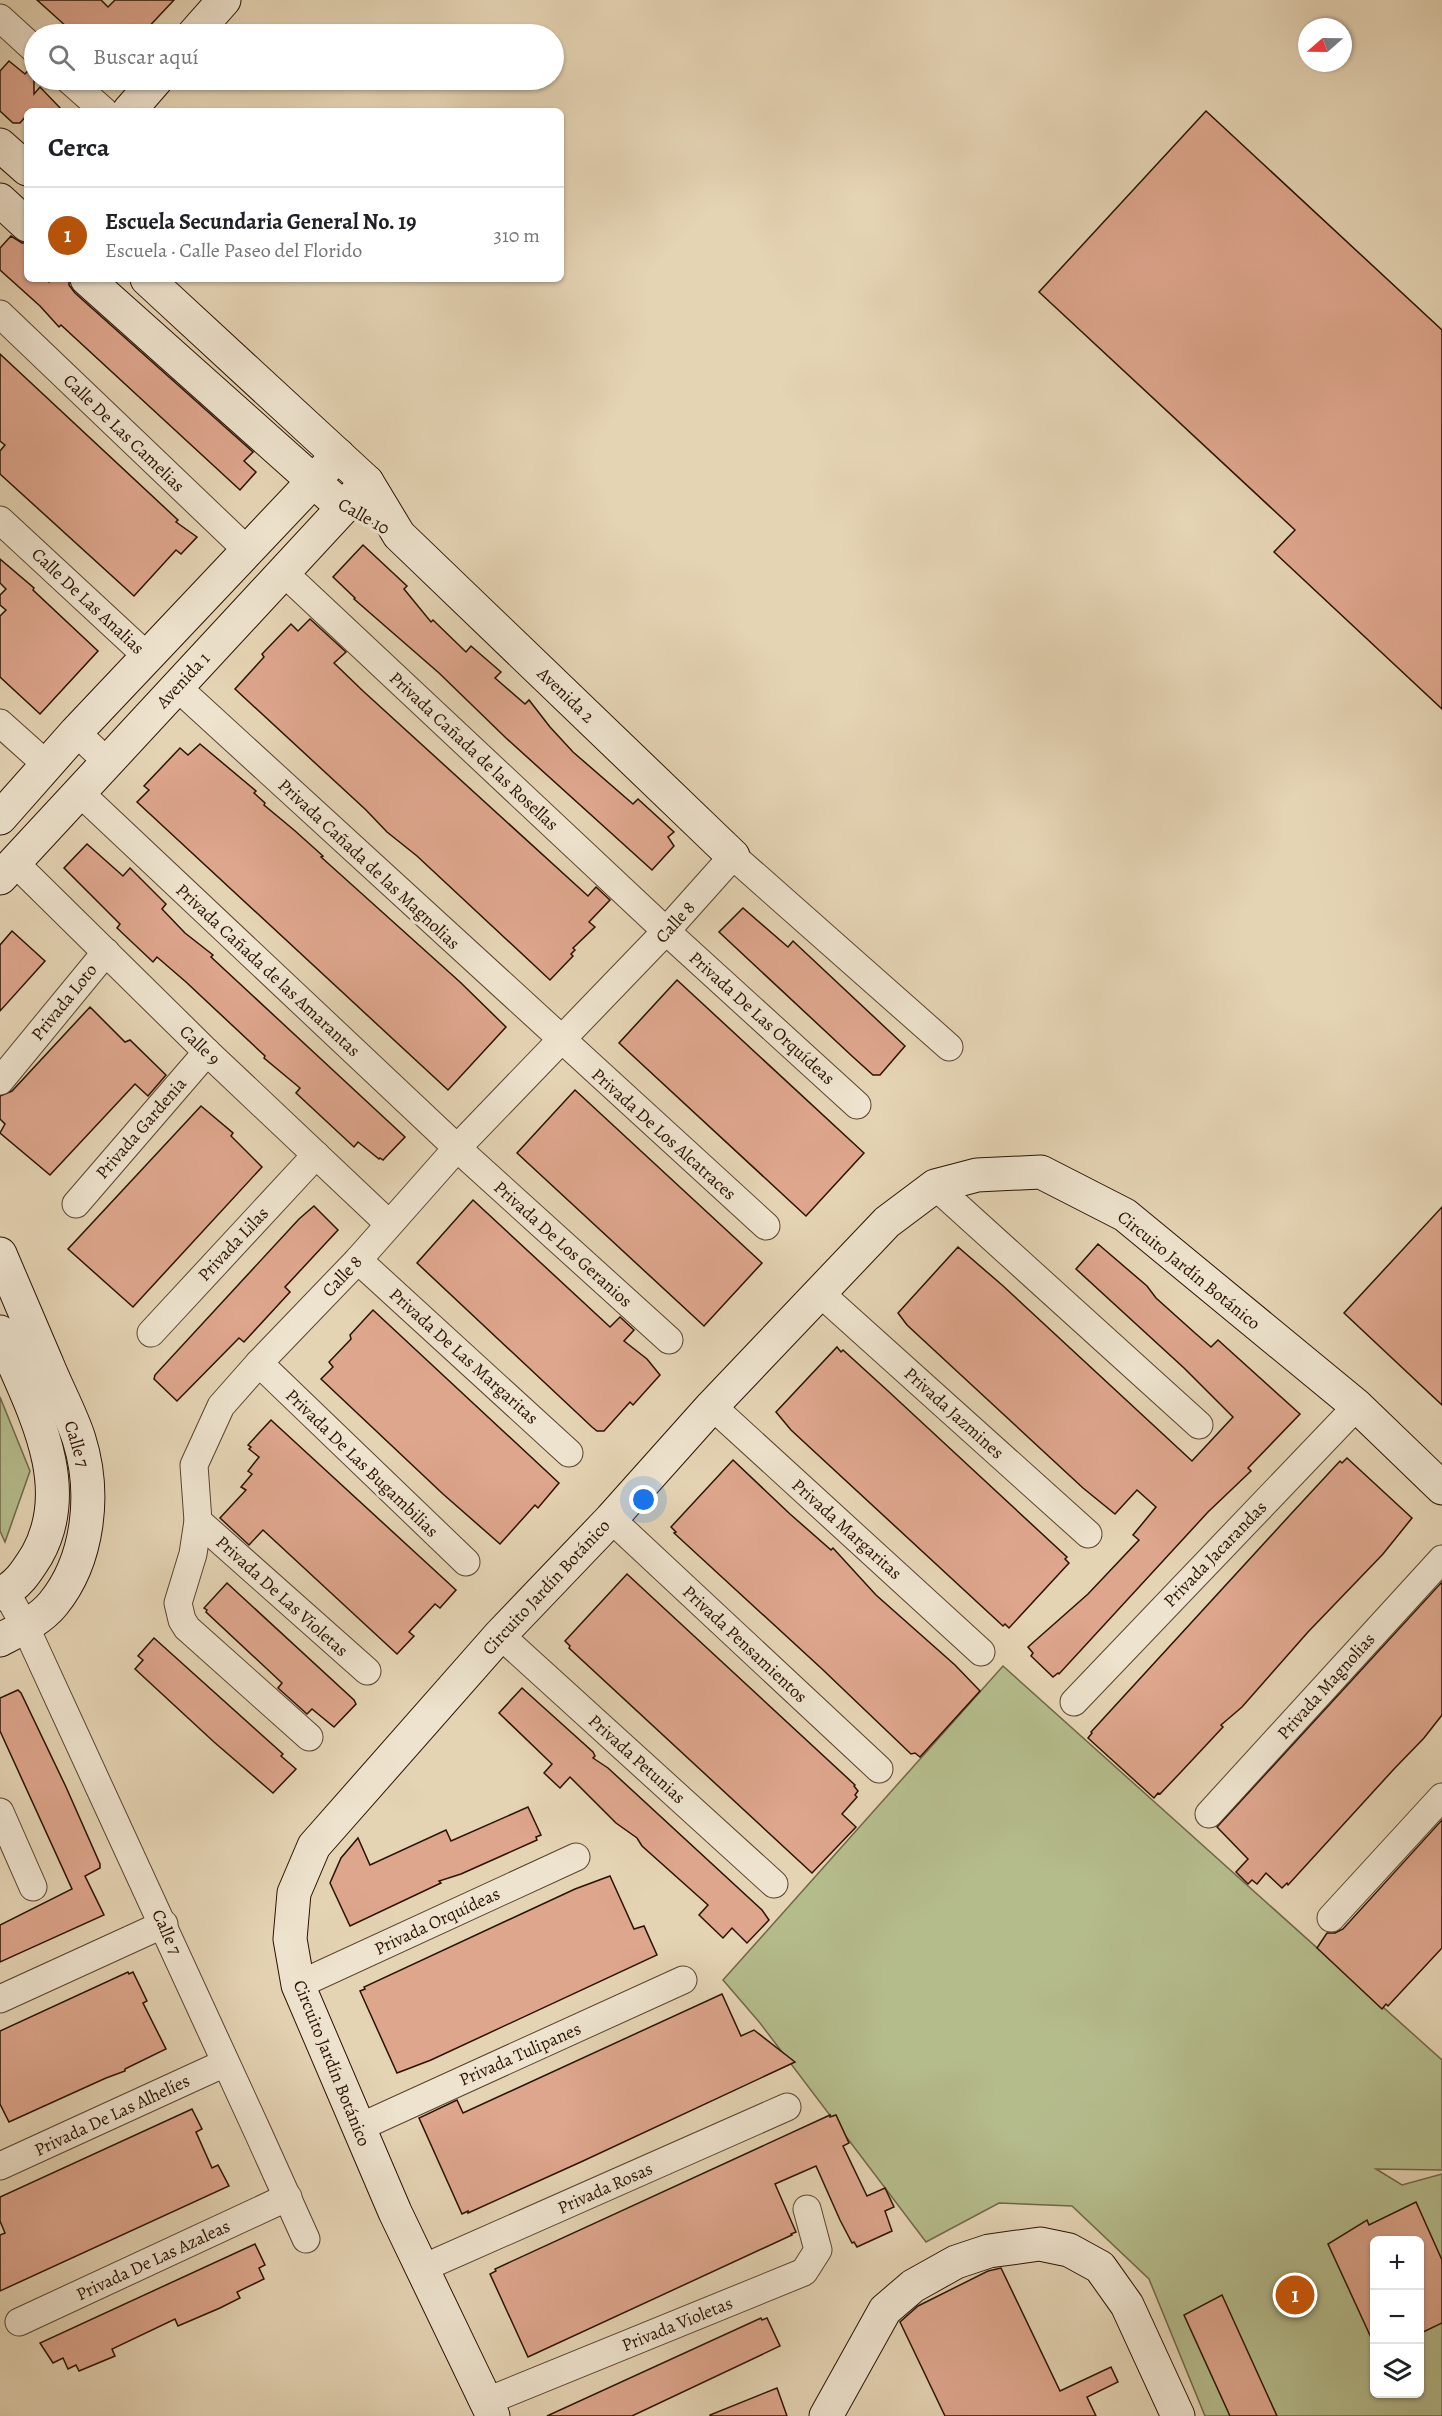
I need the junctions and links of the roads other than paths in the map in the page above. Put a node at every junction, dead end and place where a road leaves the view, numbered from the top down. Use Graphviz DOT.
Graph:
graph roads {
  1 [pos="218,2"];
  2 [pos="0,18"];
  3 [pos="202,24"];
  4 [pos="24,40"];
  5 [pos="80,90"];
  6 [pos="147,90"];
  7 [pos="101,108"];
  8 [pos="132,108"];
  9 [pos="0,145"];
  10 [pos="24,166"];
  11 [pos="0,200"];
  12 [pos="24,222"];
  13 [pos="90,282"];
  14 [pos="150,282"];
  15 [pos="0,314"];
  16 [pos="338,455"];
  17 [pos="314,482"];
  18 [pos="366,482"];
  19 [pos="342,507"];
  20 [pos="0,520"];
  21 [pos="399,535"];
  22 [pos="248,551"];
  23 [pos="282,571"];
  24 [pos="149,658"];
  25 [pos="177,687"];
  26 [pos="0,723"];
  27 [pos="76,732"];
  28 [pos="106,761"];
  29 [pos="47,765"];
  30 [pos="79,792"];
  31 [pos="0,818"];
  32 [pos="733,856"];
  33 [pos="7,870"];
  34 [pos="666,931"];
  35 [pos="106,952"];
  36 [pos="562,1041"];
  37 [pos="949,1047"];
  38 [pos="207,1052"];
  39 [pos="0,1081"];
  40 [pos="857,1105"];
  41 [pos="457,1148"];
  42 [pos="316,1155"];
  43 [pos="935,1186"];
  44 [pos="76,1204"];
  45 [pos="389,1224"];
  46 [pos="766,1226"];
  47 [pos="0,1254"];
  48 [pos="358,1260"];
  49 [pos="820,1293"];
  50 [pos="0,1332"];
  51 [pos="151,1333"];
  52 [pos="669,1340"];
  53 [pos="259,1363"];
  54 [pos="712,1406"];
  55 [pos="1357,1406"];
  56 [pos="1199,1425"];
  57 [pos="569,1453"];
  58 [pos="1442,1488"];
  59 [pos="611,1519"];
  60 [pos="198,1521"];
  61 [pos="1088,1534"];
  62 [pos="1442,1559"];
  63 [pos="466,1562"];
  64 [pos="3,1593"];
  65 [pos="13,1633"];
  66 [pos="500,1635"];
  67 [pos="981,1652"];
  68 [pos="367,1671"];
  69 [pos="1074,1702"];
  70 [pos="309,1737"];
  71 [pos="879,1769"];
  72 [pos="1442,1797"];
  73 [pos="0,1812"];
  74 [pos="1209,1814"];
  75 [pos="576,1857"];
  76 [pos="774,1884"];
  77 [pos="33,1887"];
  78 [pos="1331,1918"];
  79 [pos="164,1924"];
  80 [pos="683,1980"];
  81 [pos="298,1985"];
  82 [pos="0,1999"];
  83 [pos="225,2063"];
  84 [pos="787,2107"];
  85 [pos="358,2128"];
  86 [pos="0,2166"];
  87 [pos="288,2197"];
  88 [pos="807,2209"];
  89 [pos="306,2239"];
  90 [pos="423,2268"];
  91 [pos="18,2322"];
  92 [pos="489,2409"];
  93 [pos="826,2416"];
  94 [pos="1178,2416"];
  1 -- 3 [label="street"];
  2 -- 4 [label="street"];
  5 -- 7 [label="street"];
  6 -- 8 [label="street"];
  9 -- 10 [label="street"];
  11 -- 12 [label="street"];
  13 -- 17 [label="street, Calle 10"];
  14 -- 16 [label="street, Calle 10"];
  15 -- 22 [label="street, Calle De Las Camelias"];
  16 -- 17 [label="street"];
  16 -- 18 [label="street, Calle 10"];
  17 -- 19 [label="street, Calle 10"];
  17 -- 22 [label="street"];
  18 -- 19 [label="street, Avenida 1"];
  18 -- 21 [label="street, Calle 10"];
  19 -- 21 [label="street, Calle 10"];
  19 -- 23 [label="street, Avenida 1"];
  20 -- 24 [label="street, Calle De Las Analias"];
  21 -- 32 [label="street, Avenida 2"];
  22 -- 24 [label="street"];
  23 -- 25 [label="street, Avenida 1"];
  23 -- 34 [label="street, Privada Cañada de las Rosellas"];
  24 -- 27 [label="street"];
  25 -- 28 [label="street, Avenida 1"];
  25 -- 36 [label="street, Privada Cañada de las Magnolias"];
  26 -- 29 [label="street"];
  27 -- 28 [label="street"];
  27 -- 29 [label="street"];
  28 -- 30 [label="street, Avenida 1"];
  29 -- 31 [label="street"];
  30 -- 33 [label="street, Avenida 1"];
  30 -- 41 [label="street, Privada Cañada de las Amarantas"];
  32 -- 34 [label="street, Calle 8"];
  32 -- 37 [label="street"];
  33 -- 35 [label="street, Calle 9"];
  34 -- 36 [label="street, Calle 8"];
  34 -- 40 [label="street, Privada De Las Orquídeas"];
  35 -- 38 [label="street, Calle 9"];
  35 -- 39 [label="street, Privada Loto"];
  36 -- 41 [label="street, Calle 8"];
  36 -- 46 [label="street, Privada De Los Alcatraces"];
  38 -- 42 [label="street, Calle 9"];
  38 -- 44 [label="street, Privada Gardenia"];
  41 -- 45 [label="street, Calle 8"];
  41 -- 52 [label="street, Privada De Los Geranios"];
  42 -- 45 [label="street, Calle 9"];
  42 -- 51 [label="street, Privada Lilas"];
  43 -- 49 [label="street, Circuito Jardín Botánico"];
  43 -- 55 [label="street, Circuito Jardín Botánico"];
  43 -- 56 [label="street"];
  45 -- 48 [label="street, Calle 8"];
  47 -- 65 [label="street, Calle 7"];
  48 -- 53 [label="street, Calle 8"];
  48 -- 57 [label="street, Privada De Las Margaritas"];
  49 -- 54 [label="street, Circuito Jardín Botánico"];
  49 -- 61 [label="street, Privada Jazmines"];
  50 -- 64 [label="street, Calle 7"];
  53 -- 60 [label="street, Calle 8"];
  53 -- 63 [label="street, Privada De Las Bugambilias"];
  54 -- 59 [label="street, Circuito Jardín Botánico"];
  54 -- 67 [label="street, Privada Margaritas"];
  55 -- 58 [label="street, Circuito Jardín Botánico"];
  55 -- 69 [label="street, Privada Jacarandas"];
  59 -- 66 [label="street, Circuito Jardín Botánico"];
  59 -- 71 [label="street, Privada Pensamientos"];
  60 -- 68 [label="street, Privada De Las Violetas"];
  60 -- 70 [label="street, Calle 8"];
  62 -- 74 [label="street, Privada Magnolias"];
  64 -- 65 [label="street, Calle 7"];
  65 -- 79 [label="street, Calle 7"];
  66 -- 76 [label="street, Privada Petunias"];
  66 -- 81 [label="street, Circuito Jardín Botánico"];
  72 -- 78 [label="street"];
  73 -- 77 [label="street"];
  75 -- 81 [label="street, Privada Orquídeas"];
  79 -- 82 [label="street"];
  79 -- 83 [label="street, Calle 7"];
  80 -- 85 [label="street, Privada Tulipanes"];
  81 -- 85 [label="street, Circuito Jardín Botánico"];
  83 -- 86 [label="street, Privada De Las Alhelíes"];
  83 -- 87 [label="street, Calle 7"];
  84 -- 90 [label="street, Privada Rosas"];
  85 -- 90 [label="street, Circuito Jardín Botánico"];
  87 -- 89 [label="street, Calle 7"];
  87 -- 91 [label="street, Privada De Las Azaleas"];
  88 -- 92 [label="street, Privada Violetas"];
  90 -- 92 [label="street, Circuito Jardín Botánico"];
  93 -- 94 [label="street"];
}
